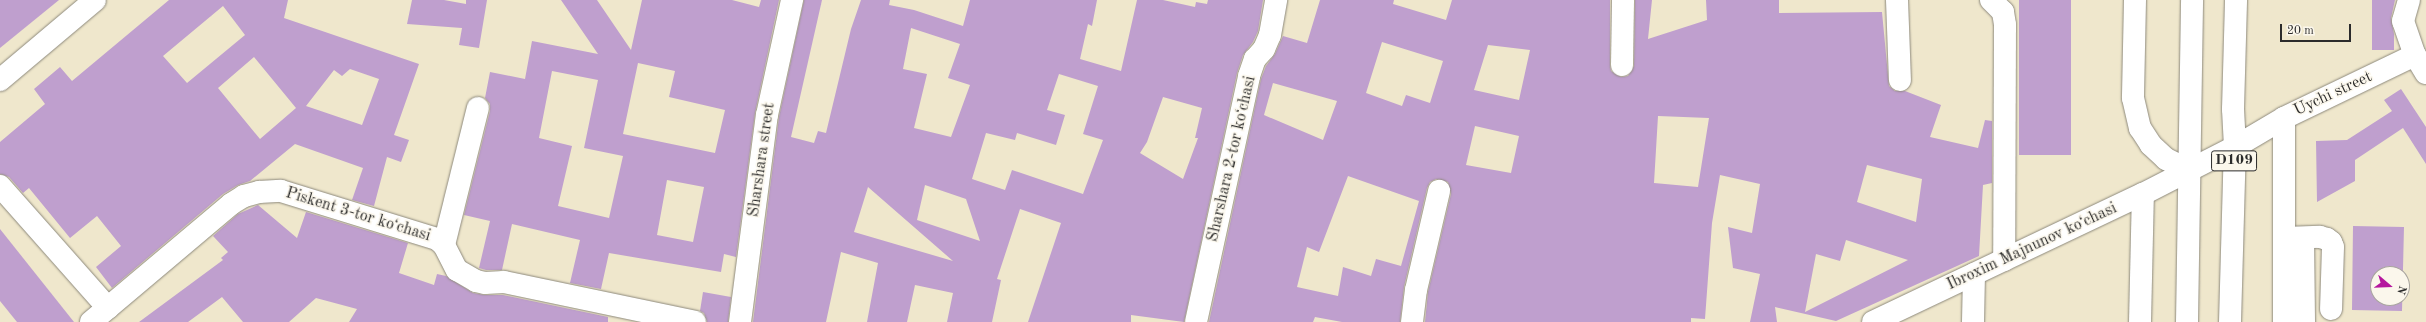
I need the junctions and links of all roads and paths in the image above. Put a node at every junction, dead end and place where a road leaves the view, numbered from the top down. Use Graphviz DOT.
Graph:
graph roads {
  1 [pos="95,0"];
  2 [pos="792,0"];
  3 [pos="1276,0"];
  4 [pos="1623,0"];
  5 [pos="1897,0"];
  6 [pos="1991,0"];
  7 [pos="2135,0"];
  8 [pos="2192,0"];
  9 [pos="2236,0"];
  10 [pos="2409,0"];
  11 [pos="2420,64"];
  12 [pos="1622,65"];
  13 [pos="0,80"];
  14 [pos="1900,80"];
  15 [pos="478,108"];
  16 [pos="2284,118"];
  17 [pos="2235,147"];
  18 [pos="2189,170"];
  19 [pos="0,186"];
  20 [pos="1440,191"];
  21 [pos="2143,194"];
  22 [pos="2294,238"];
  23 [pos="444,245"];
  24 [pos="2004,260"];
  25 [pos="2294,272"];
  26 [pos="2332,272"];
  27 [pos="1974,274"];
  28 [pos="108,308"];
  29 [pos="2305,319"];
  30 [pos="91,322"];
  31 [pos="695,322"];
  32 [pos="740,322"];
  33 [pos="1196,322"];
  34 [pos="1412,322"];
  35 [pos="1874,322"];
  36 [pos="1973,322"];
  37 [pos="2140,322"];
  38 [pos="2187,322"];
  39 [pos="2230,322"];
  1 -- 13 [label="street"];
  2 -- 32 [label="street, Sharshara street"];
  3 -- 33 [label="street, Sharshara 2-tor koʻchasi"];
  4 -- 12 [label="street"];
  5 -- 14 [label="street"];
  6 -- 24 [label="street"];
  7 -- 18 [label="street"];
  8 -- 18 [label="street, D109"];
  9 -- 17 [label="street, D109"];
  10 -- 11 [label="street"];
  11 -- 16 [label="street, Uychi street"];
  15 -- 23 [label="street"];
  16 -- 17 [label="street, Uychi street"];
  16 -- 22 [label="street"];
  17 -- 18 [label="street, Uychi street"];
  17 -- 39 [label="street, D109"];
  18 -- 21 [label="street, Ibroxim Majnunov koʻchasi"];
  18 -- 38 [label="street, D109"];
  19 -- 28 [label="street"];
  20 -- 34 [label="street"];
  21 -- 24 [label="street, Ibroxim Majnunov koʻchasi"];
  21 -- 37 [label="street"];
  22 -- 25 [label="street"];
  22 -- 26 [label="street"];
  23 -- 28 [label="street, Piskent 3-tor koʻchasi"];
  23 -- 31 [label="street, Piskent 3-tor koʻchasi"];
  24 -- 27 [label="street, Ibroxim Majnunov koʻchasi"];
  25 -- 26 [label="street"];
  25 -- 29 [label="street"];
  26 -- 29 [label="street"];
  27 -- 35 [label="street, Ibroxim Majnunov koʻchasi"];
  27 -- 36 [label="street"];
  28 -- 30 [label="street, Piskent 3-tor koʻchasi"];
}
